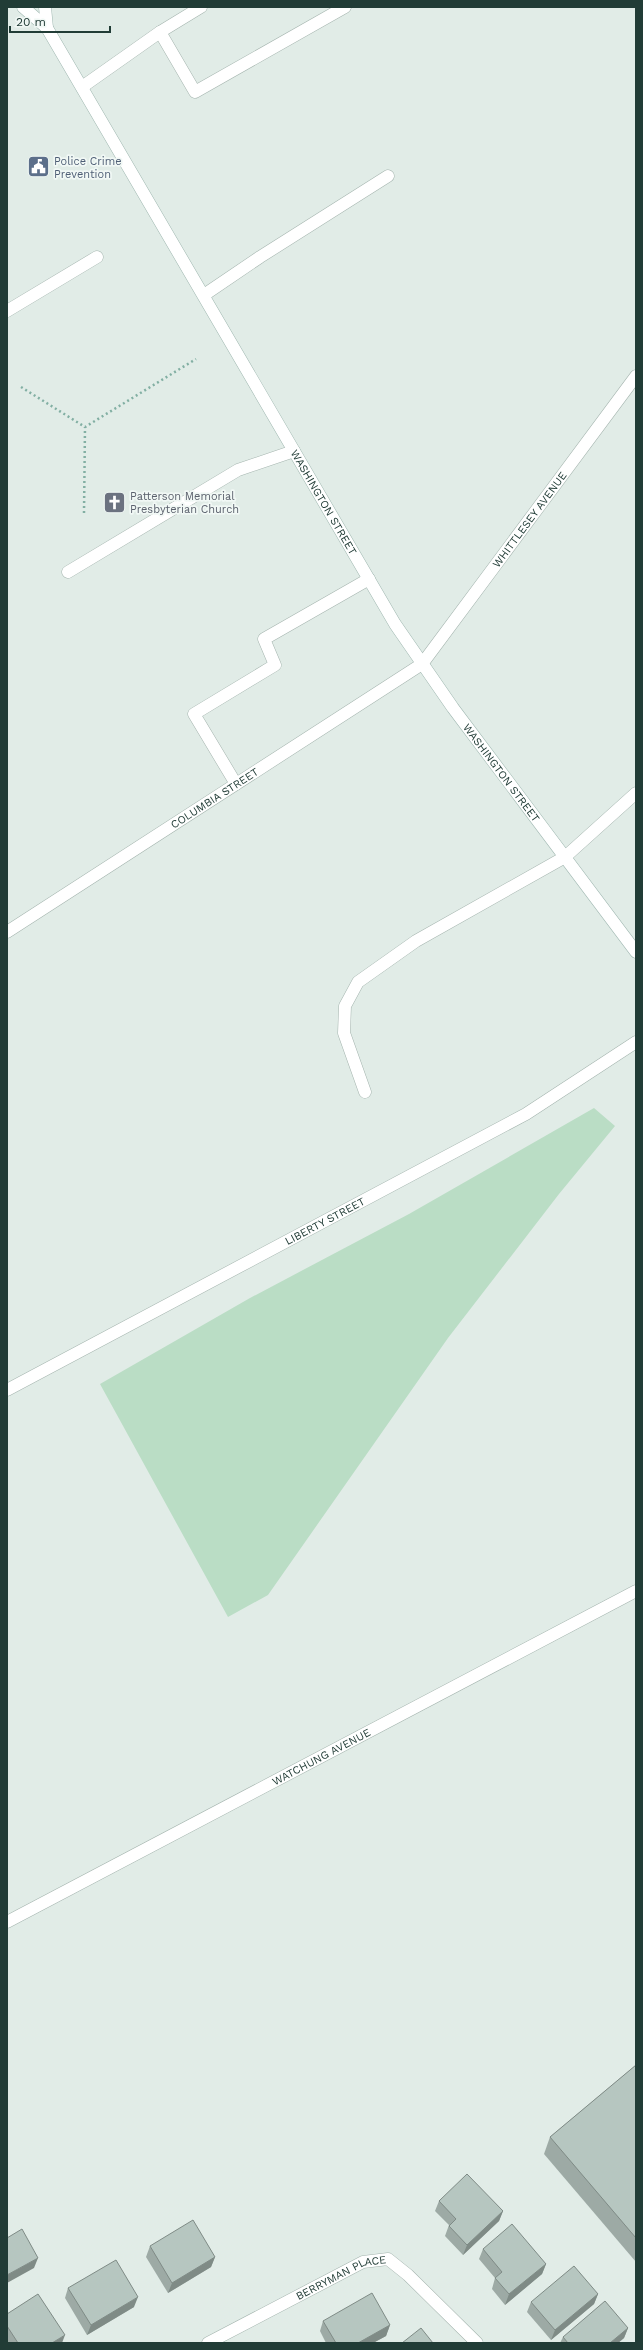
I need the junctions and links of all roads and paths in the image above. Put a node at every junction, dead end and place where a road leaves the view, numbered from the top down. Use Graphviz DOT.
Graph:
graph roads {
  1 [pos="23,7"];
  2 [pos="45,7"];
  3 [pos="201,7"];
  4 [pos="345,7"];
  5 [pos="47,28"];
  6 [pos="160,32"];
  7 [pos="82,87"];
  8 [pos="388,176"];
  9 [pos="97,257"];
  10 [pos="204,295"];
  11 [pos="7,311"];
  12 [pos="196,359"];
  13 [pos="636,376"];
  14 [pos="21,387"];
  15 [pos="85,427"];
  16 [pos="294,451"];
  17 [pos="84,513"];
  18 [pos="68,572"];
  19 [pos="369,579"];
  20 [pos="422,664"];
  21 [pos="236,784"];
  22 [pos="636,792"];
  23 [pos="564,856"];
  24 [pos="7,932"];
  25 [pos="636,952"];
  26 [pos="636,1042"];
  27 [pos="365,1092"];
  28 [pos="7,1390"];
  29 [pos="636,1591"];
  30 [pos="7,1922"];
  31 [pos="208,2343"];
  32 [pos="477,2343"];
  1 -- 5 [label="street, WASHINGTON STREET"];
  2 -- 5 [label="street, WASHINGTON STREET"];
  3 -- 6 [label="street"];
  4 -- 6 [label="street"];
  5 -- 7 [label="street, WASHINGTON STREET"];
  6 -- 7 [label="street"];
  7 -- 10 [label="street, WASHINGTON STREET"];
  8 -- 10 [label="street"];
  9 -- 11 [label="street"];
  10 -- 16 [label="street, WASHINGTON STREET"];
  12 -- 15 [label="path"];
  13 -- 20 [label="street, WHITTLESEY AVENUE"];
  14 -- 15 [label="path"];
  15 -- 17 [label="path"];
  16 -- 18 [label="street"];
  16 -- 19 [label="street, WASHINGTON STREET"];
  19 -- 20 [label="street, WASHINGTON STREET"];
  19 -- 21 [label="street"];
  20 -- 21 [label="street, COLUMBIA STREET"];
  20 -- 23 [label="street, WASHINGTON STREET"];
  21 -- 24 [label="street, COLUMBIA STREET"];
  22 -- 23 [label="street"];
  23 -- 25 [label="street, WASHINGTON STREET"];
  23 -- 27 [label="street"];
  26 -- 28 [label="street, LIBERTY STREET"];
  29 -- 30 [label="street, WATCHUNG AVENUE"];
  31 -- 32 [label="street, BERRYMAN PLACE"];
}
